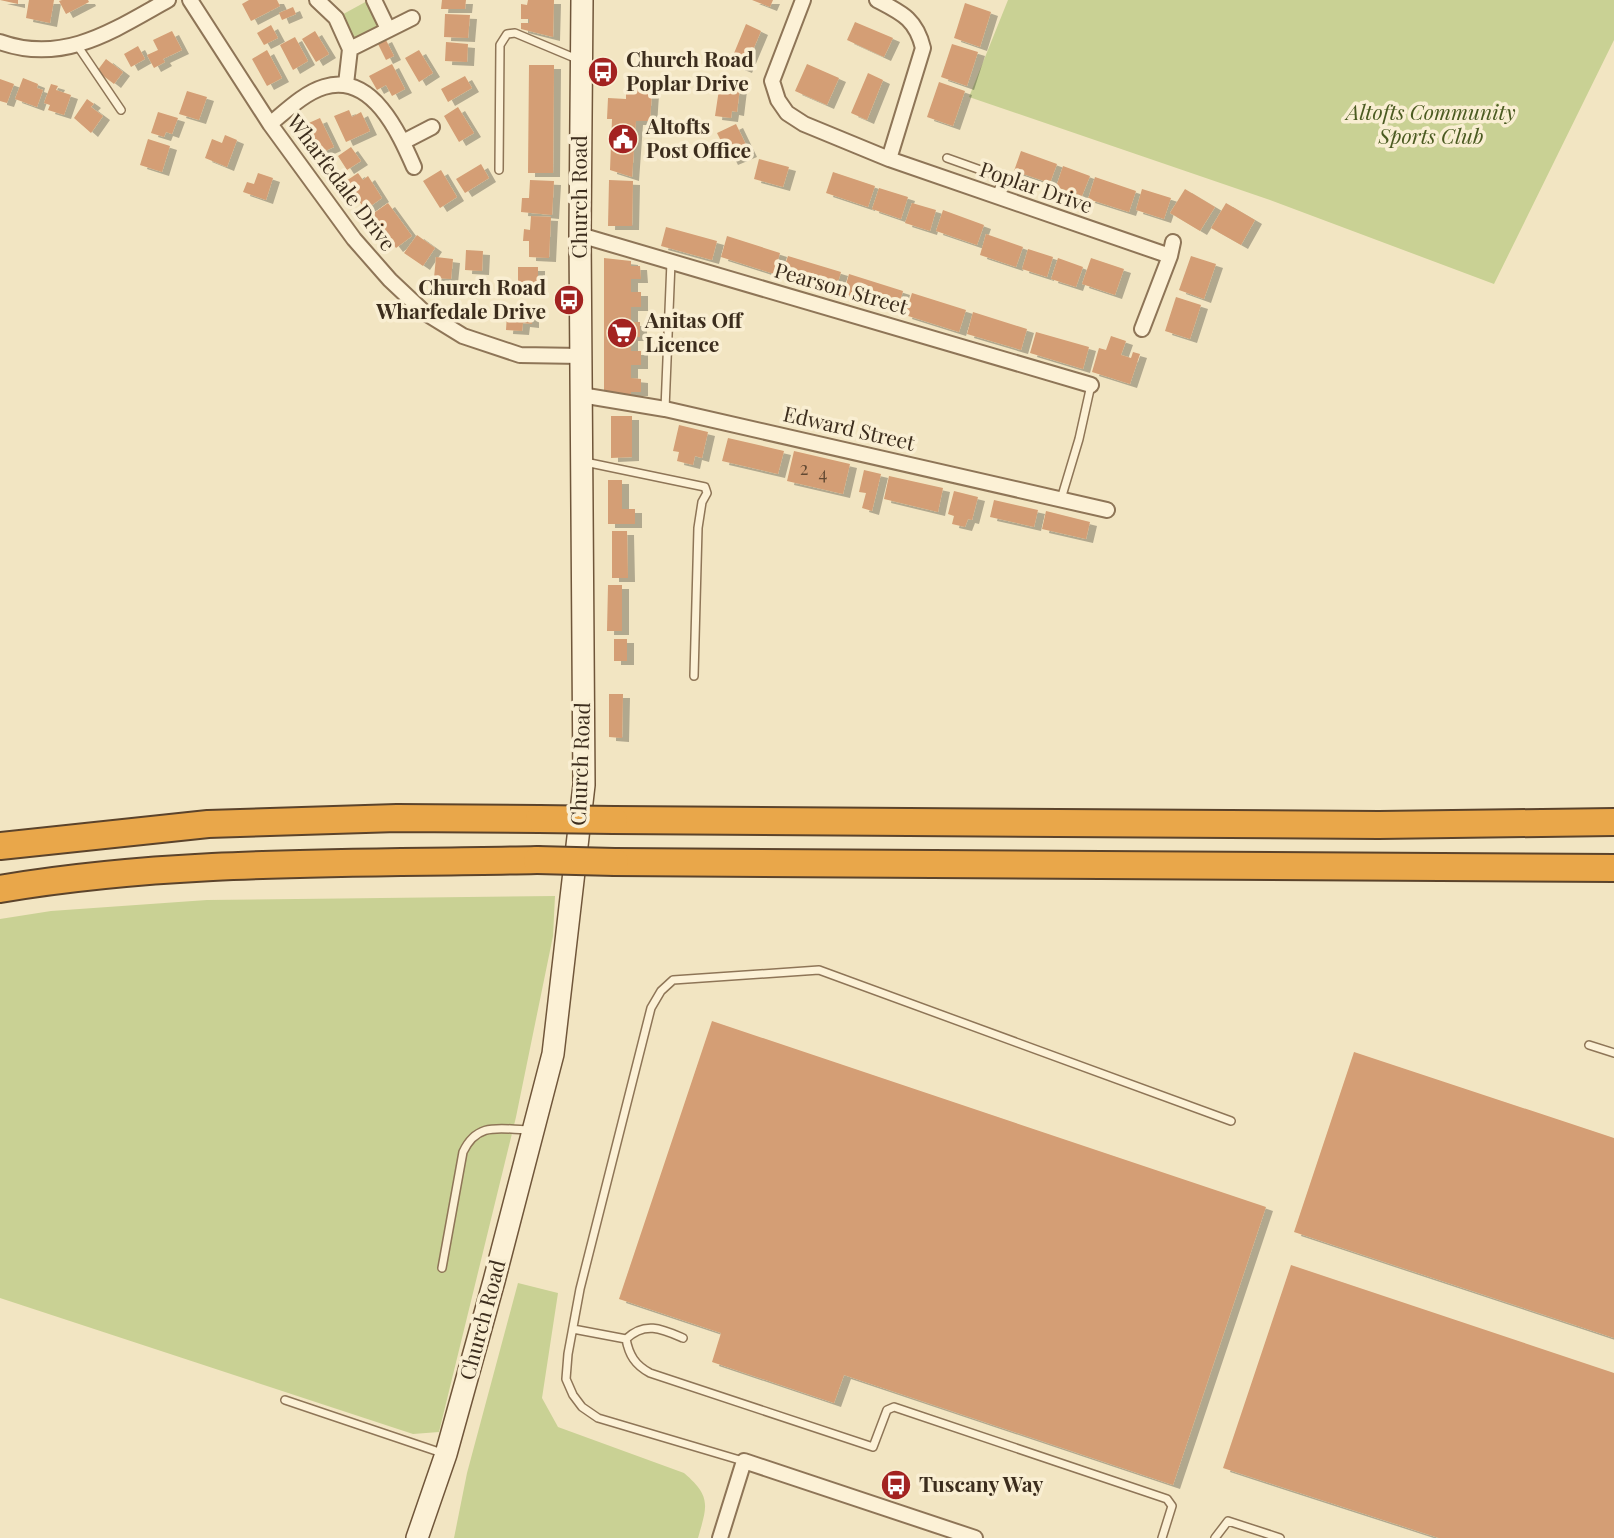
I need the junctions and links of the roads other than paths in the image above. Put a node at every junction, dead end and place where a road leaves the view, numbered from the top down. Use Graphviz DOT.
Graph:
graph roads {
  1 [pos="168,0"];
  2 [pos="190,0"];
  3 [pos="317,0"];
  4 [pos="374,0"];
  5 [pos="582,0"];
  6 [pos="803,0"];
  7 [pos="877,0"];
  8 [pos="412,18"];
  9 [pos="388,29"];
  10 [pos="0,42"];
  11 [pos="77,45"];
  12 [pos="350,49"];
  13 [pos="581,60"];
  14 [pos="346,85"];
  15 [pos="121,110"];
  16 [pos="270,124"];
  17 [pos="432,127"];
  18 [pos="403,142"];
  19 [pos="947,158"];
  20 [pos="889,159"];
  21 [pos="414,167"];
  22 [pos="499,170"];
  23 [pos="996,197"];
  24 [pos="580,235"];
  25 [pos="671,261"];
  26 [pos="1142,330"];
  27 [pos="582,356"];
  28 [pos="1091,384"];
  29 [pos="581,395"];
  30 [pos="665,409"];
  31 [pos="581,461"];
  32 [pos="1061,499"];
  33 [pos="1107,510"];
  34 [pos="694,676"];
  35 [pos="1614,821"];
  36 [pos="0,846"];
  37 [pos="1614,868"];
  38 [pos="0,889"];
  39 [pos="1588,1045"];
  40 [pos="1614,1053"];
  41 [pos="1231,1121"];
  42 [pos="533,1130"];
  43 [pos="442,1268"];
  44 [pos="573,1329"];
  45 [pos="683,1338"];
  46 [pos="626,1339"];
  47 [pos="285,1400"];
  48 [pos="446,1454"];
  49 [pos="744,1461"];
  50 [pos="417,1538"];
  51 [pos="720,1538"];
  52 [pos="975,1538"];
  53 [pos="1162,1538"];
  54 [pos="1215,1538"];
  55 [pos="1280,1538"];
  1 -- 11 [label="street"];
  2 -- 16 [label="street, Wharfedale Drive"];
  3 -- 12 [label="street"];
  4 -- 9 [label="street"];
  5 -- 13 [label="street, Church Road"];
  6 -- 20 [label="street, Poplar Drive"];
  7 -- 20 [label="street"];
  8 -- 9 [label="street"];
  9 -- 12 [label="street"];
  10 -- 11 [label="street"];
  11 -- 15 [label="lane"];
  12 -- 14 [label="street"];
  13 -- 22 [label="lane"];
  13 -- 24 [label="street, Church Road"];
  14 -- 16 [label="street"];
  14 -- 18 [label="street"];
  16 -- 27 [label="street, Wharfedale Drive"];
  17 -- 18 [label="street"];
  18 -- 21 [label="street"];
  19 -- 23 [label="lane"];
  20 -- 23 [label="street, Poplar Drive"];
  23 -- 26 [label="street, Poplar Drive"];
  24 -- 25 [label="street, Pearson Street"];
  24 -- 27 [label="street, Church Road"];
  25 -- 28 [label="street, Pearson Street"];
  25 -- 30 [label="lane"];
  27 -- 29 [label="street, Church Road"];
  28 -- 32 [label="lane"];
  29 -- 30 [label="street, Edward Street"];
  29 -- 31 [label="street, Church Road"];
  30 -- 32 [label="street, Edward Street"];
  31 -- 34 [label="lane"];
  31 -- 42 [label="street, Church Road"];
  32 -- 33 [label="street, Edward Street"];
  35 -- 36 [label="highway, bridge"];
  37 -- 38 [label="highway, bridge"];
  39 -- 40 [label="lane"];
  41 -- 44 [label="lane"];
  42 -- 43 [label="lane"];
  42 -- 48 [label="street, Church Road"];
  44 -- 46 [label="lane"];
  44 -- 49 [label="lane"];
  45 -- 46 [label="lane"];
  46 -- 53 [label="lane"];
  47 -- 48 [label="lane"];
  48 -- 50 [label="street, Church Road"];
  49 -- 51 [label="street"];
  49 -- 52 [label="street"];
  54 -- 55 [label="lane"];
}
